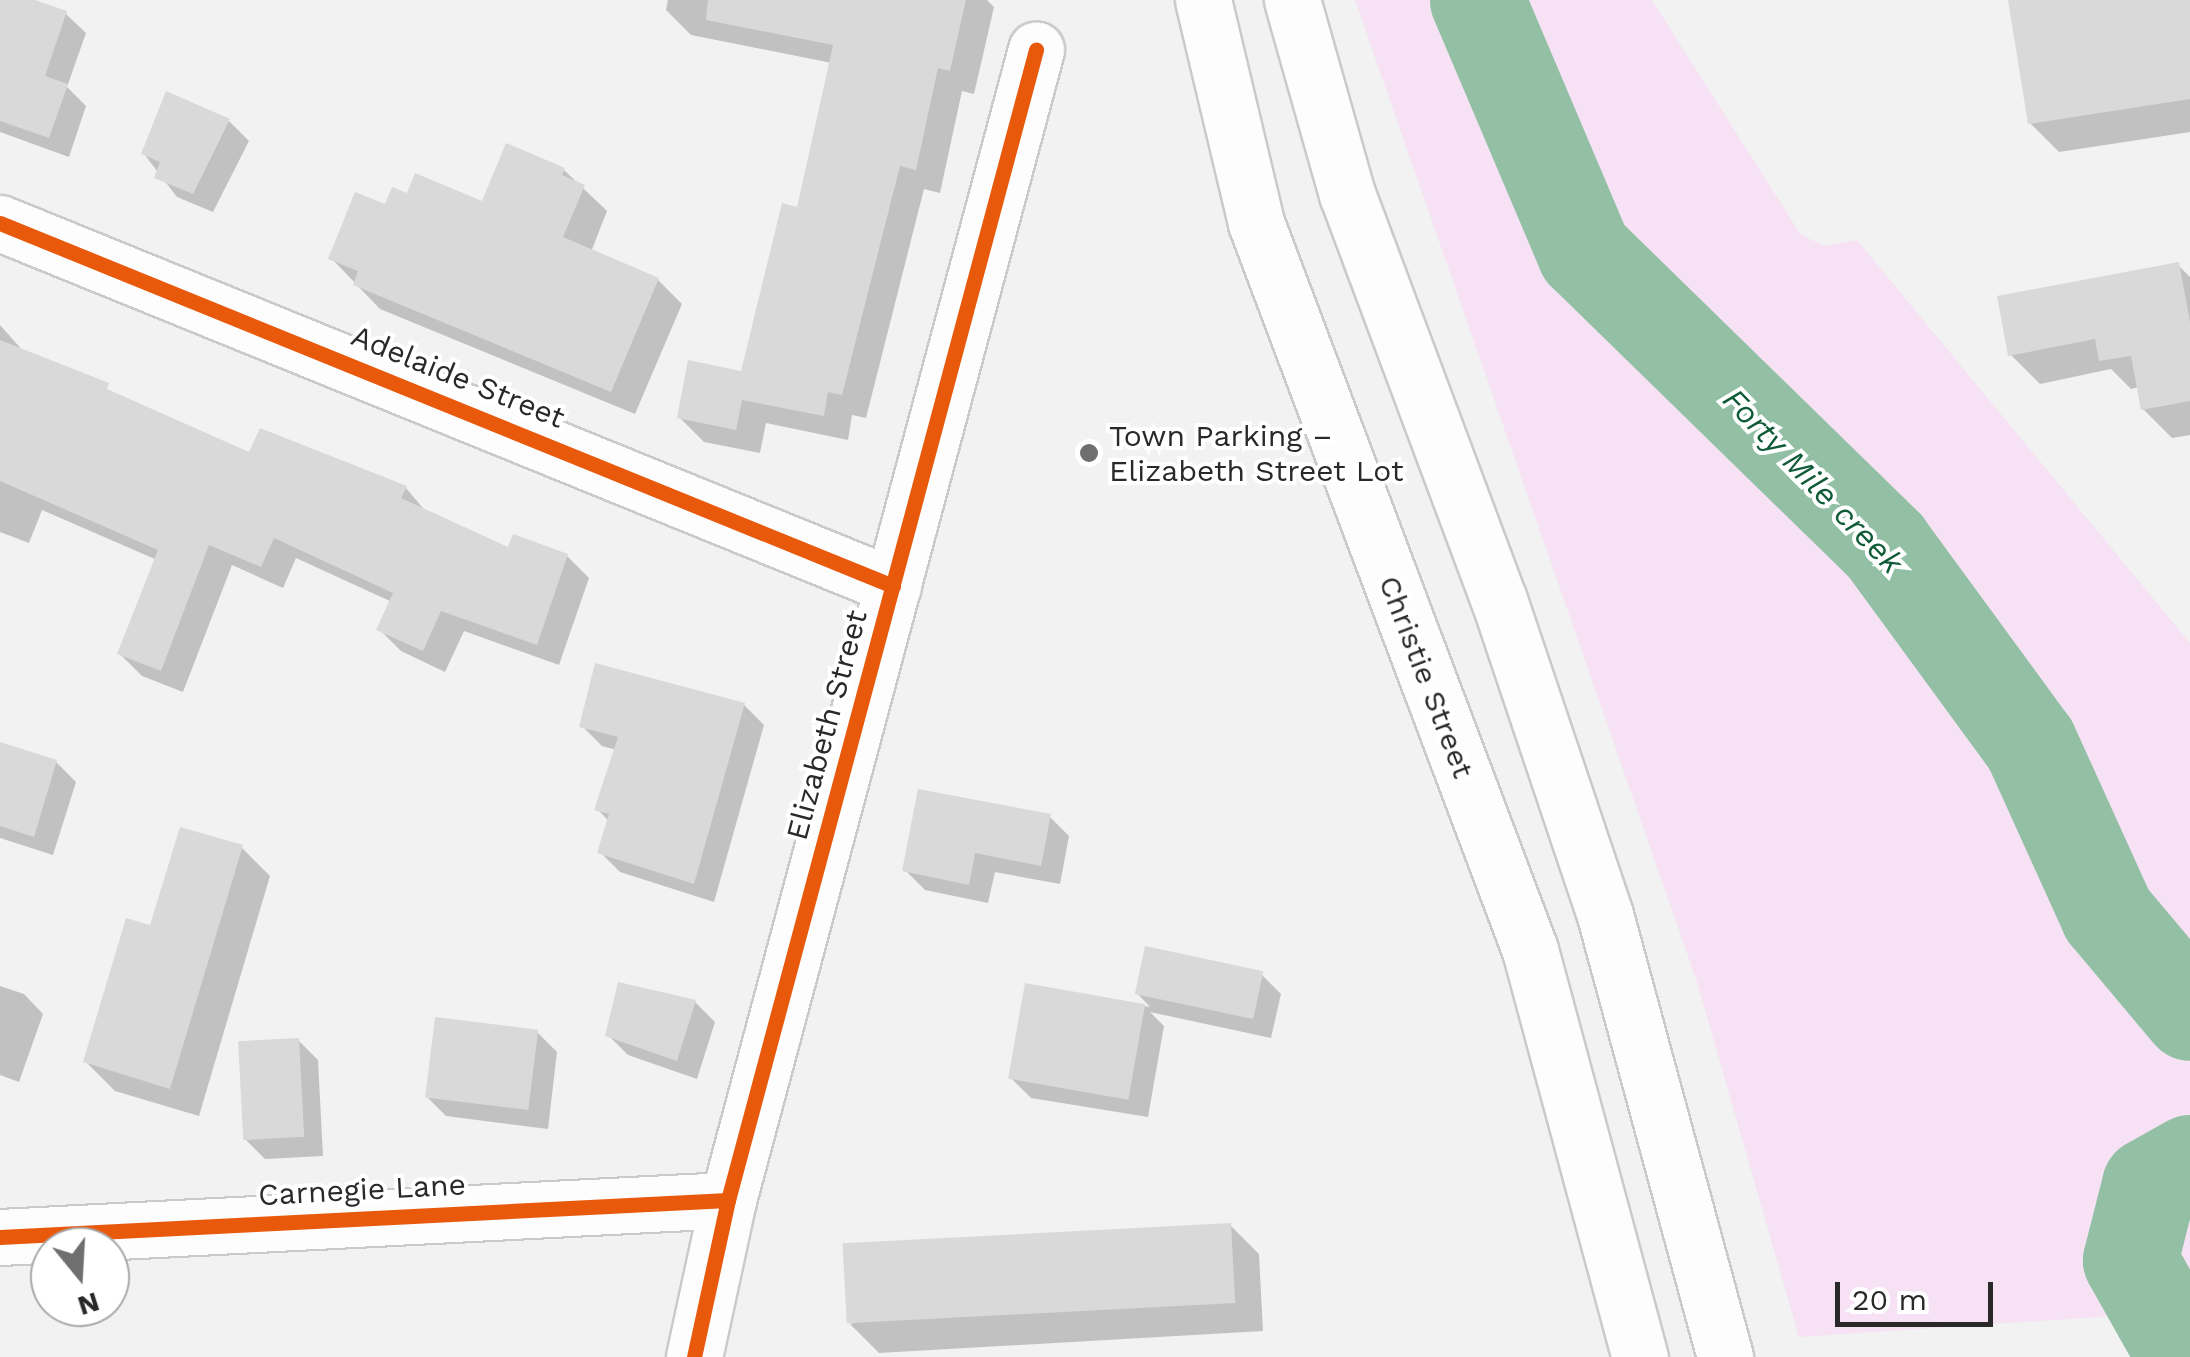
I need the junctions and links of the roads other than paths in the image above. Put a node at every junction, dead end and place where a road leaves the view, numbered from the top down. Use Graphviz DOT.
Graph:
graph roads {
  1 [pos="1203,0"];
  2 [pos="1292,0"];
  3 [pos="1036,50"];
  4 [pos="0,223"];
  5 [pos="893,586"];
  6 [pos="728,1200"];
  7 [pos="0,1237"];
  8 [pos="694,1357"];
  9 [pos="1640,1357"];
  10 [pos="1724,1357"];
  1 -- 9 [label="street, Christie Street"];
  2 -- 10 [label="street"];
  3 -- 5 [label="street, Elizabeth Street"];
  4 -- 5 [label="street, Adelaide Street"];
  5 -- 6 [label="street, Elizabeth Street"];
  6 -- 7 [label="street, Carnegie Lane"];
  6 -- 8 [label="street, Elizabeth Street"];
}
